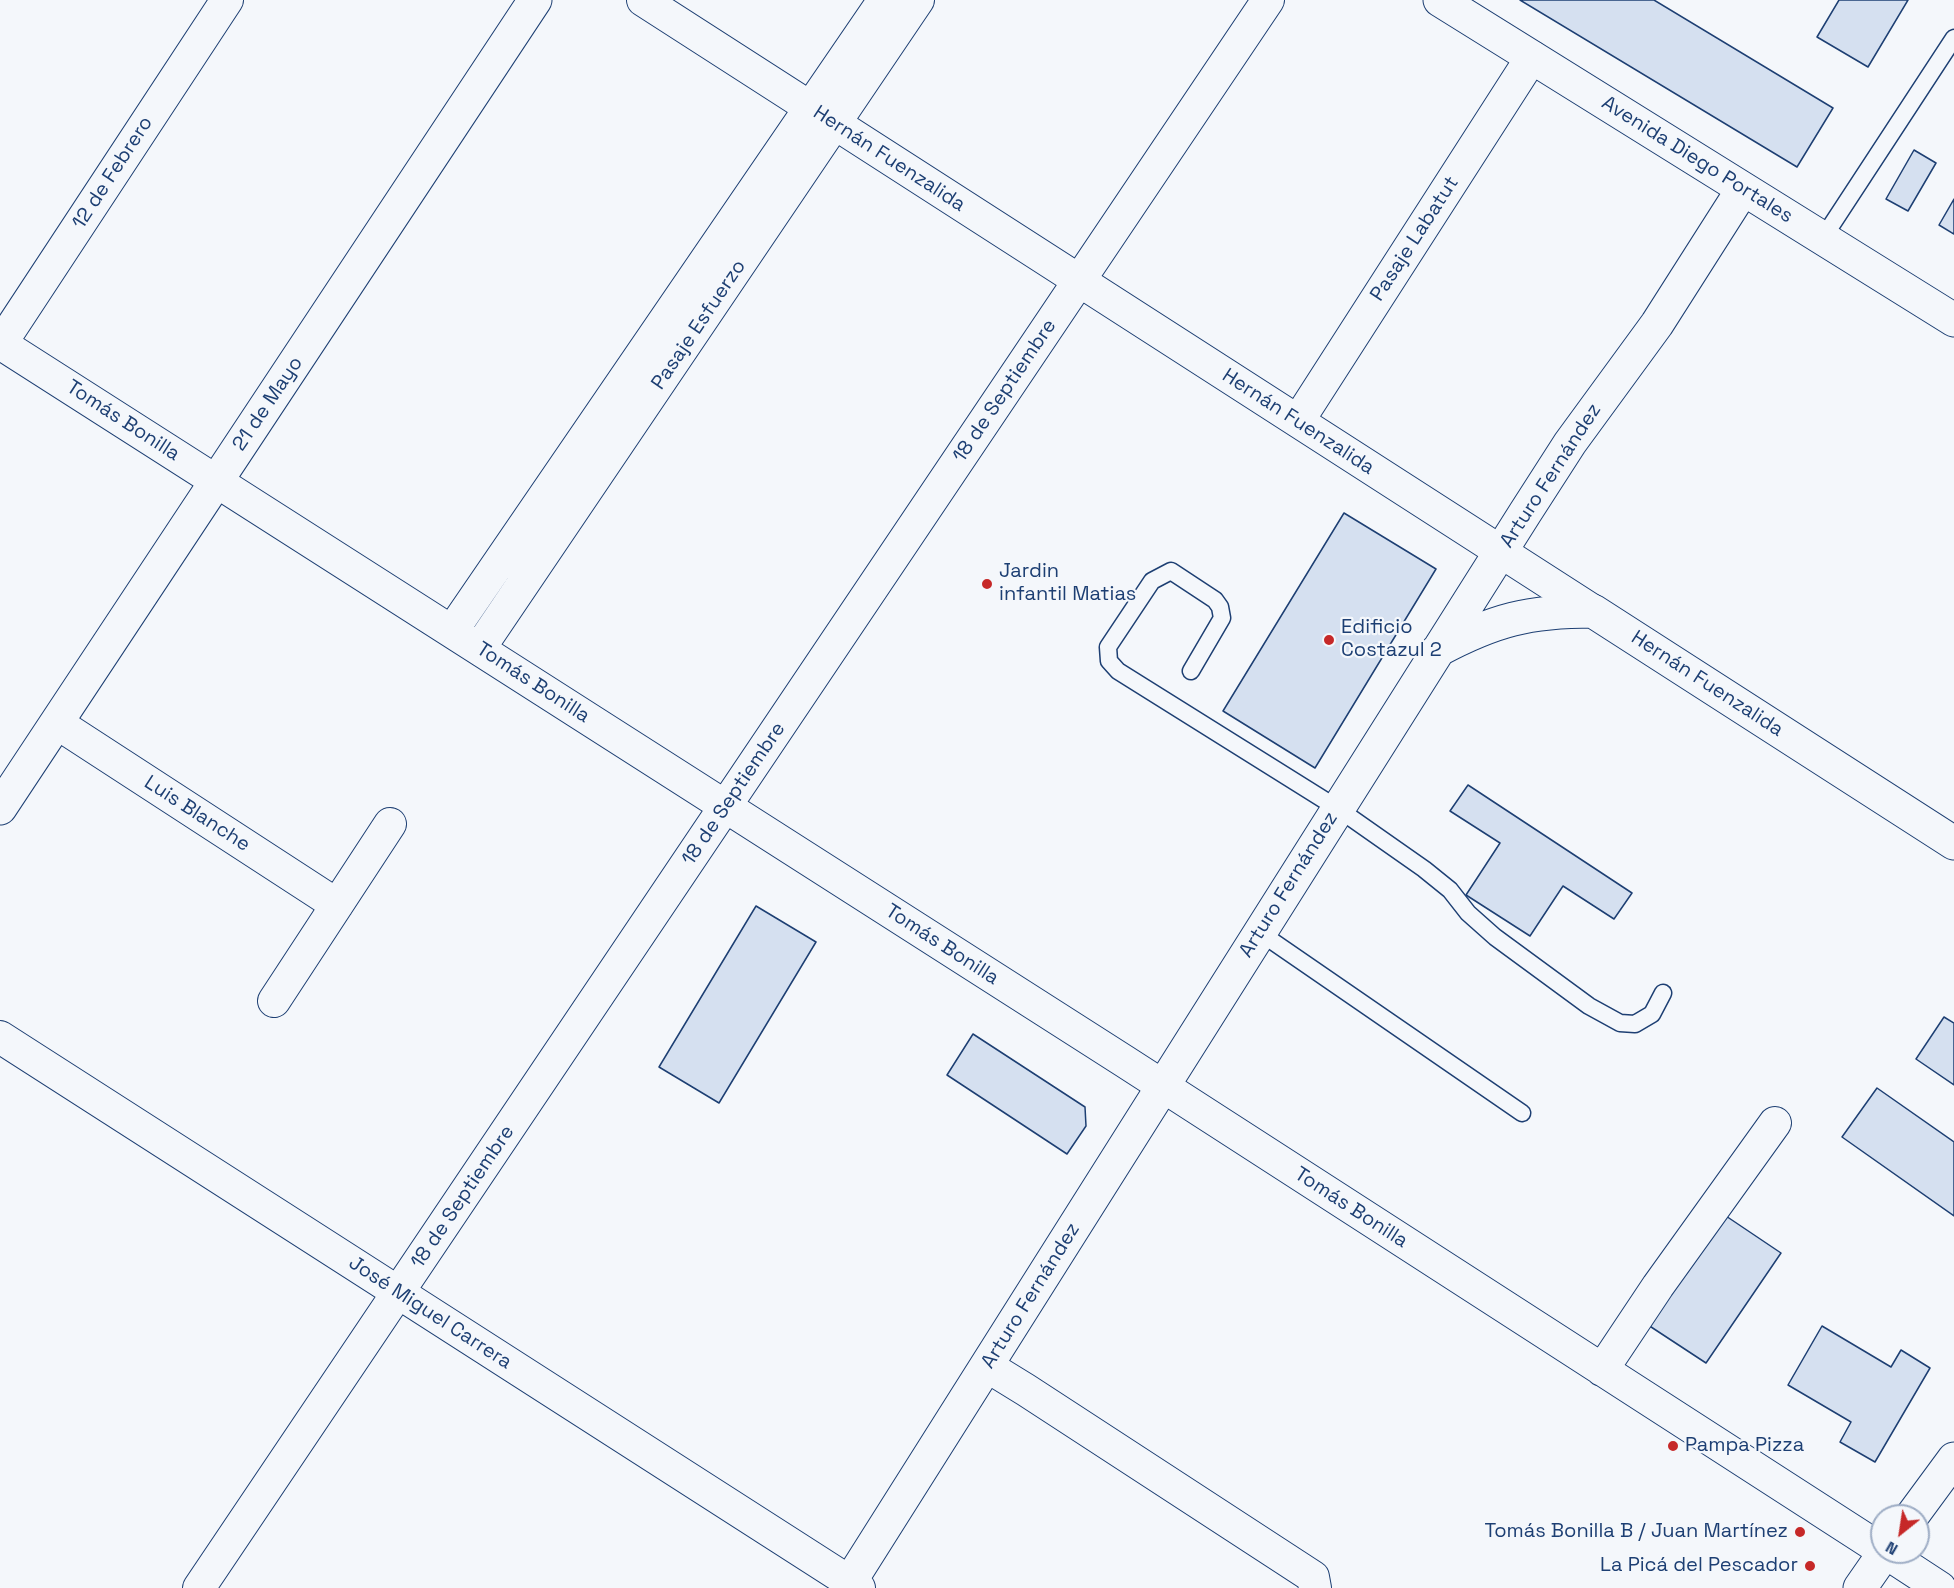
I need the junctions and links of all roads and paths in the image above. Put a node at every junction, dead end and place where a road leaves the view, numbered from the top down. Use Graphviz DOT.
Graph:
graph roads {
  1 [pos="227,0"];
  2 [pos="535,0"];
  3 [pos="643,0"];
  4 [pos="884,0"];
  5 [pos="918,0"];
  6 [pos="1268,0"];
  7 [pos="1440,0"];
  8 [pos="1954,38"];
  9 [pos="1532,57"];
  10 [pos="822,116"];
  11 [pos="1743,189"];
  12 [pos="1823,238"];
  13 [pos="1079,281"];
  14 [pos="1954,320"];
  15 [pos="0,344"];
  16 [pos="1298,421"];
  17 [pos="216,481"];
  18 [pos="1501,552"];
  19 [pos="1593,611"];
  20 [pos="452,631"];
  21 [pos="479,649"];
  22 [pos="1438,651"];
  23 [pos="1191,671"];
  24 [pos="57,723"];
  25 [pos="726,806"];
  26 [pos="0,808"];
  27 [pos="1337,808"];
  28 [pos="390,825"];
  29 [pos="1954,843"];
  30 [pos="337,904"];
  31 [pos="1260,932"];
  32 [pos="1663,993"];
  33 [pos="274,1001"];
  34 [pos="0,1037"];
  35 [pos="1163,1086"];
  36 [pos="1522,1113"];
  37 [pos="1775,1123"];
  38 [pos="398,1293"];
  39 [pos="987,1366"];
  40 [pos="1602,1370"];
  41 [pos="1954,1459"];
  42 [pos="1921,1504"];
  43 [pos="1870,1543"];
  44 [pos="1876,1564"];
  45 [pos="1903,1564"];
  46 [pos="852,1586"];
  47 [pos="199,1588"];
  48 [pos="1315,1588"];
  49 [pos="1860,1588"];
  50 [pos="1940,1588"];
  1 -- 15 [label="street, 12 de Febrero"];
  2 -- 17 [label="street, 21 de Mayo"];
  3 -- 10 [label="street, Hernán Fuenzalida"];
  4 -- 10 [label="street, Pasaje Esfuerzo"];
  5 -- 10 [label="street, Pasaje Esfuerzo"];
  6 -- 13 [label="street, 18 de Septiembre"];
  7 -- 9 [label="street, Avenida Diego Portales"];
  8 -- 12 [label="lane"];
  9 -- 11 [label="street, Avenida Diego Portales"];
  9 -- 16 [label="street, Pasaje Labatut"];
  10 -- 13 [label="street, Hernán Fuenzalida"];
  10 -- 20 [label="street, Pasaje Esfuerzo"];
  10 -- 21 [label="street, Pasaje Esfuerzo"];
  11 -- 12 [label="street, Avenida Diego Portales"];
  11 -- 18 [label="street, Arturo Fernández"];
  12 -- 14 [label="street, Avenida Diego Portales"];
  13 -- 16 [label="street, Hernán Fuenzalida"];
  13 -- 25 [label="street, 18 de Septiembre"];
  15 -- 17 [label="street, Tomás Bonilla"];
  16 -- 18 [label="street, Hernán Fuenzalida"];
  17 -- 20 [label="street, Tomás Bonilla"];
  17 -- 24 [label="street, 21 de Mayo"];
  18 -- 19 [label="street, Hernán Fuenzalida"];
  18 -- 22 [label="street, Arturo Fernández"];
  19 -- 22 [label="street"];
  19 -- 29 [label="street, Hernán Fuenzalida"];
  20 -- 21 [label="street, Tomás Bonilla"];
  21 -- 25 [label="street, Tomás Bonilla"];
  22 -- 27 [label="street, Arturo Fernández"];
  23 -- 27 [label="lane"];
  24 -- 26 [label="street, 21 de Mayo"];
  24 -- 30 [label="street, Luis Blanche"];
  25 -- 35 [label="street, Tomás Bonilla"];
  25 -- 38 [label="street, 18 de Septiembre"];
  27 -- 31 [label="street, Arturo Fernández"];
  27 -- 32 [label="lane"];
  28 -- 30 [label="street"];
  30 -- 33 [label="street"];
  31 -- 35 [label="street, Arturo Fernández"];
  31 -- 36 [label="lane"];
  34 -- 38 [label="street, José Miguel Carrera"];
  35 -- 39 [label="street, Arturo Fernández"];
  35 -- 40 [label="street, Tomás Bonilla"];
  37 -- 40 [label="street"];
  38 -- 46 [label="street, José Miguel Carrera"];
  38 -- 47 [label="street, 18 de Septiembre"];
  39 -- 46 [label="street, Arturo Fernández"];
  39 -- 48 [label="street"];
  40 -- 43 [label="street, Tomás Bonilla"];
  41 -- 42 [label="street"];
  44 -- 49 [label="street"];
  45 -- 50 [label="street, Tomás Bonilla"];
}
